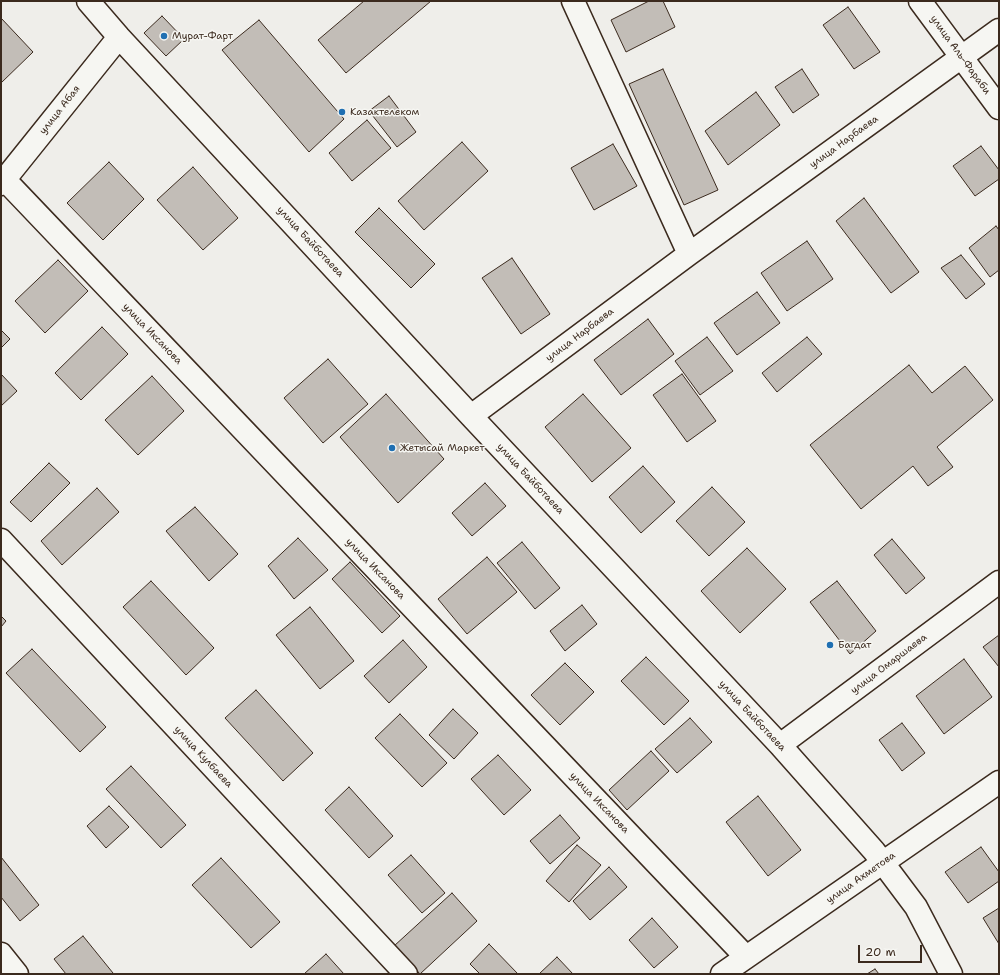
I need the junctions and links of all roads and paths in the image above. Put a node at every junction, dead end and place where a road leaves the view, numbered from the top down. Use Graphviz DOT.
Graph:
graph roads {
  1 [pos="88,1"];
  2 [pos="573,1"];
  3 [pos="920,1"];
  4 [pos="999,30"];
  5 [pos="119,36"];
  6 [pos="962,58"];
  7 [pos="999,108"];
  8 [pos="3,182"];
  9 [pos="689,254"];
  10 [pos="471,416"];
  11 [pos="1,540"];
  12 [pos="999,582"];
  13 [pos="780,745"];
  14 [pos="999,782"];
  15 [pos="883,863"];
  16 [pos="1,954"];
  17 [pos="746,957"];
  18 [pos="18,974"];
  19 [pos="406,974"];
  20 [pos="722,974"];
  21 [pos="950,974"];
  1 -- 5 [label="street, улица Байботаева"];
  2 -- 9 [label="street"];
  3 -- 6 [label="street, улица Аль-Фараби"];
  4 -- 6 [label="street, улица Нарбаева"];
  5 -- 8 [label="street, улица Абая"];
  5 -- 10 [label="street, улица Байботаева"];
  6 -- 7 [label="street, улица Аль-Фараби"];
  6 -- 9 [label="street, улица Нарбаева"];
  8 -- 17 [label="street, улица Иксанова"];
  9 -- 10 [label="street, улица Нарбаева"];
  10 -- 13 [label="street, улица Байботаева"];
  11 -- 19 [label="street, улица Кулбаева"];
  12 -- 13 [label="street, улица Омаршаева"];
  13 -- 15 [label="street, улица Байботаева"];
  14 -- 15 [label="street, улица Ахметова"];
  15 -- 17 [label="street, улица Ахметова"];
  15 -- 21 [label="street, улица Байботаева"];
  16 -- 18 [label="street"];
  17 -- 20 [label="street, улица Ахметова"];
}
